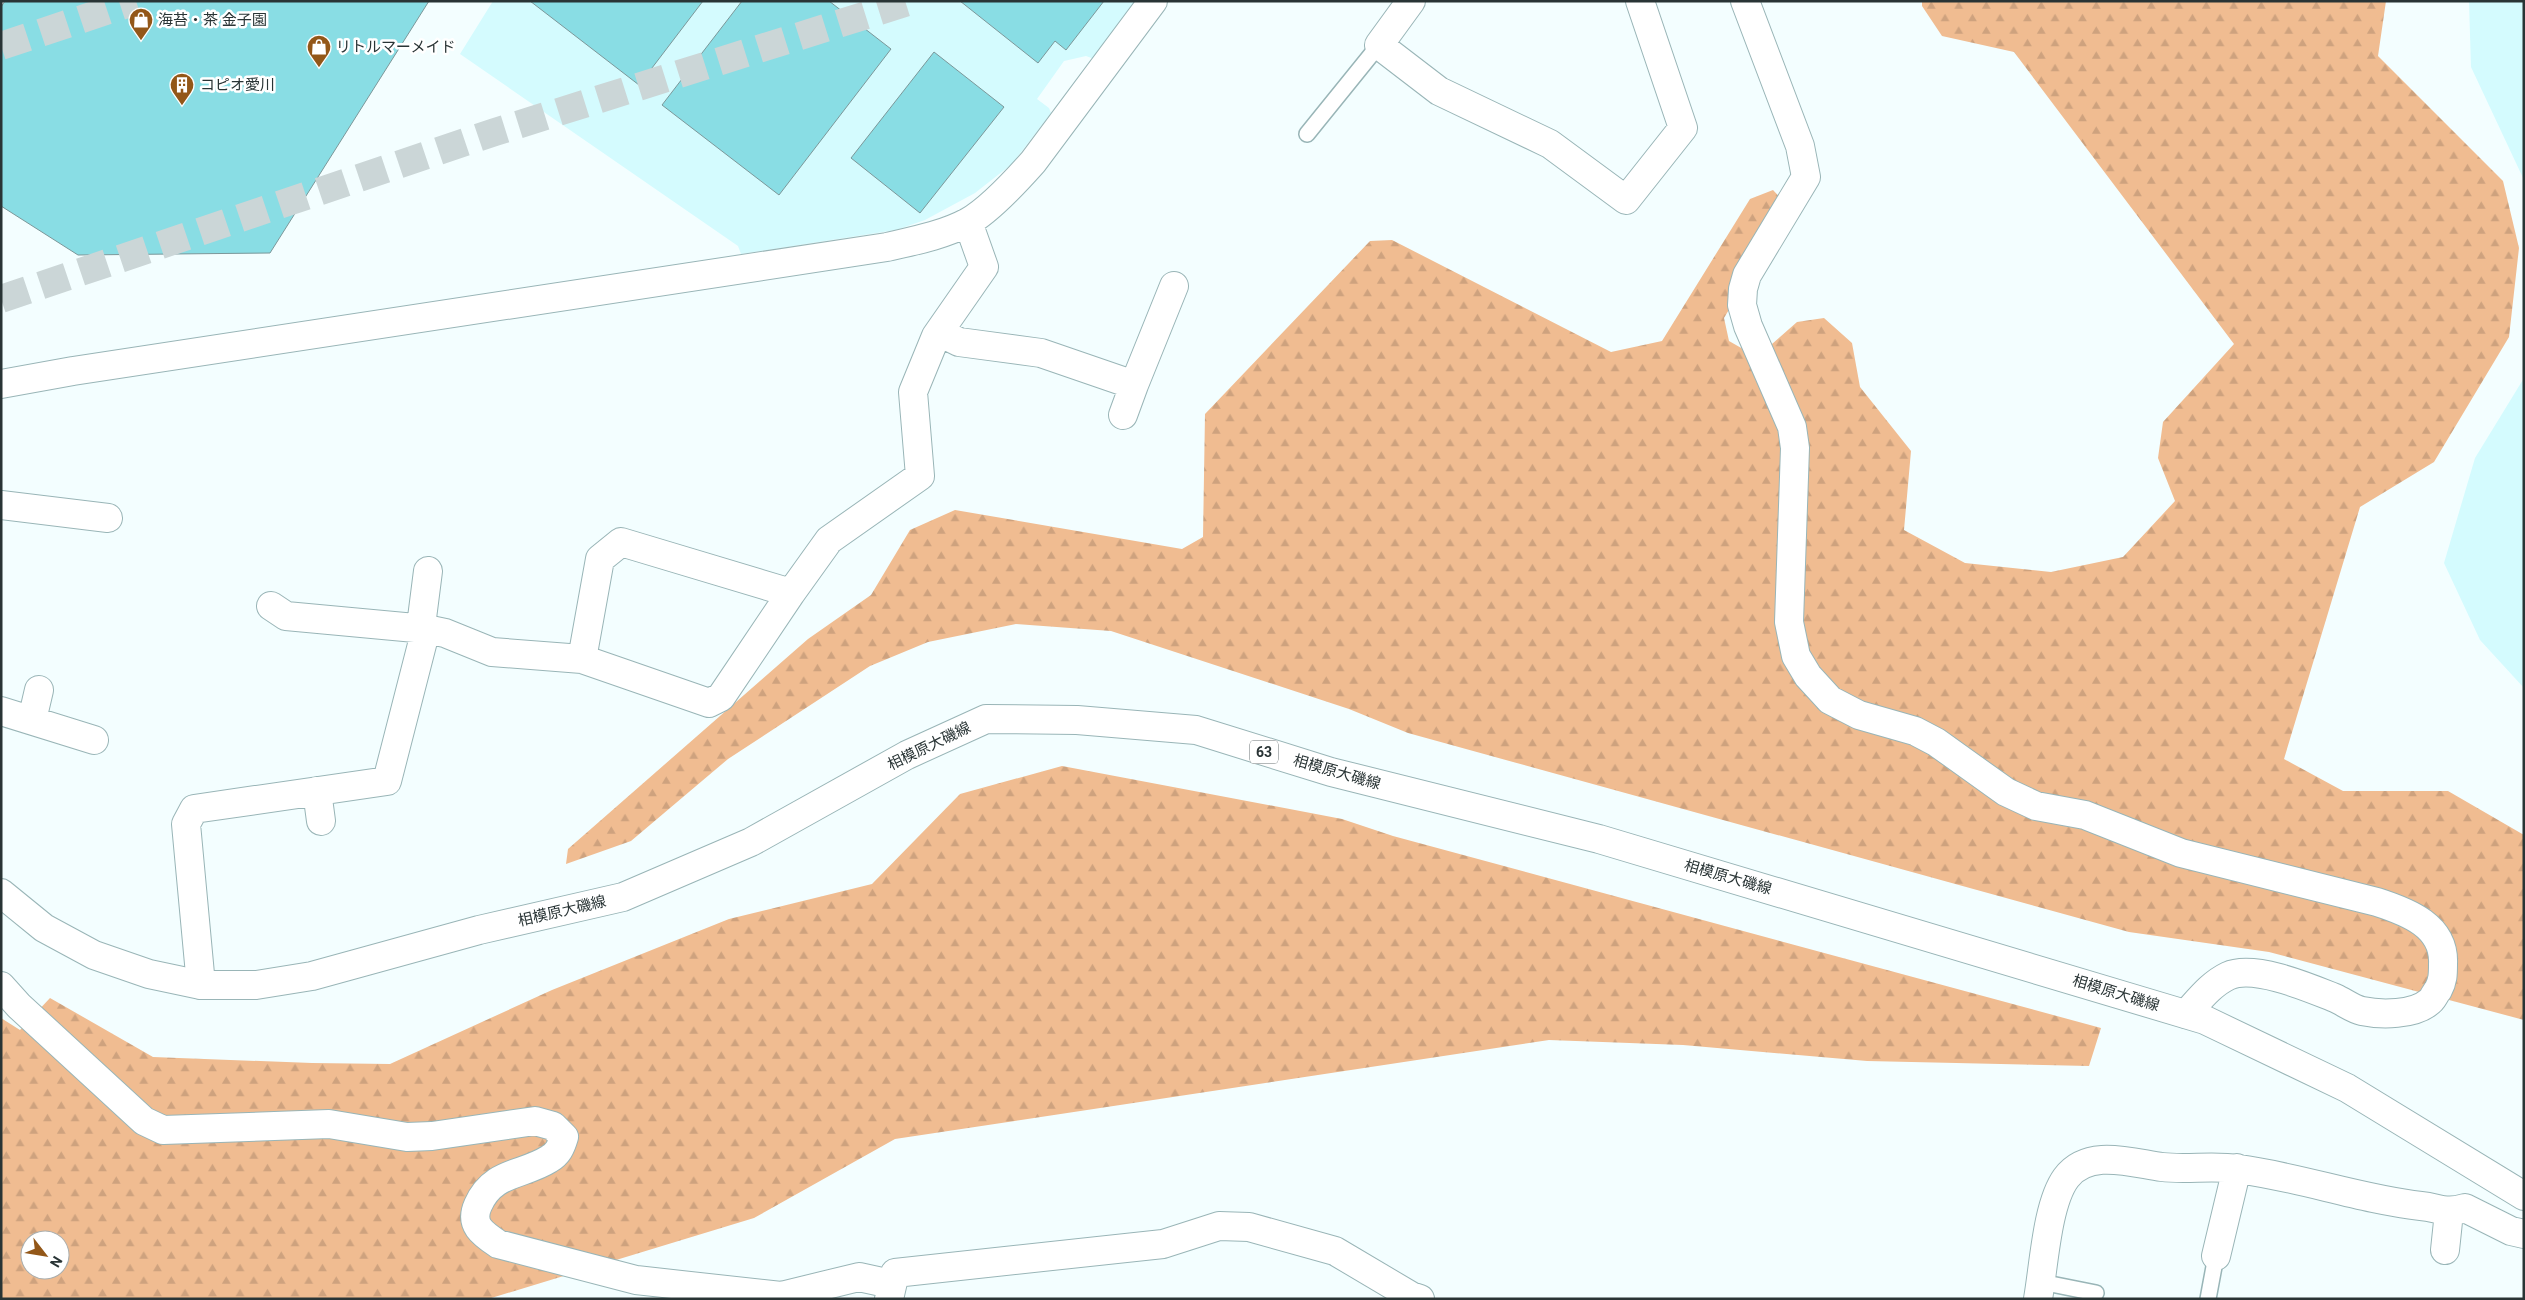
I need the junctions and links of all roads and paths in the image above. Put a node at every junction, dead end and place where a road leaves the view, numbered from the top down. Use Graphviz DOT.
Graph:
graph roads {
  1 [pos="1153,1"];
  2 [pos="1411,1"];
  3 [pos="1640,1"];
  4 [pos="1745,1"];
  5 [pos="1379,45"];
  6 [pos="1307,134"];
  7 [pos="968,222"];
  8 [pos="1174,286"];
  9 [pos="939,332"];
  10 [pos="1,384"];
  11 [pos="1134,385"];
  12 [pos="1123,416"];
  13 [pos="1,505"];
  14 [pos="108,518"];
  15 [pos="428,571"];
  16 [pos="791,593"];
  17 [pos="271,606"];
  18 [pos="426,629"];
  19 [pos="582,659"];
  20 [pos="38,690"];
  21 [pos="1,711"];
  22 [pos="32,720"];
  23 [pos="94,740"];
  24 [pos="317,791"];
  25 [pos="321,821"];
  26 [pos="1,893"];
  27 [pos="201,985"];
  28 [pos="1,986"];
  29 [pos="2186,1014"];
  30 [pos="2237,1168"];
  31 [pos="2524,1196"];
  32 [pos="2449,1212"];
  33 [pos="2524,1234"];
  34 [pos="2445,1250"];
  35 [pos="2216,1256"];
  36 [pos="2039,1291"];
  37 [pos="890,1292"];
  38 [pos="2096,1293"];
  39 [pos="1420,1299"];
  40 [pos="2208,1299"];
  1 -- 7 [label="street"];
  2 -- 5 [label="street"];
  3 -- 5 [label="street"];
  4 -- 29 [label="street"];
  5 -- 6 [label="lane"];
  7 -- 9 [label="street"];
  7 -- 10 [label="street"];
  8 -- 11 [label="street"];
  9 -- 11 [label="street"];
  9 -- 16 [label="street"];
  11 -- 12 [label="street"];
  13 -- 14 [label="street"];
  15 -- 18 [label="street"];
  16 -- 19 [label="street"];
  16 -- 19 [label="street"];
  17 -- 18 [label="street"];
  18 -- 19 [label="street"];
  18 -- 24 [label="street"];
  20 -- 22 [label="street"];
  21 -- 22 [label="street"];
  22 -- 23 [label="street"];
  24 -- 25 [label="street"];
  24 -- 27 [label="street"];
  26 -- 27 [label="street, 相模原大磯線 / 63"];
  27 -- 29 [label="street, 相模原大磯線 / 63"];
  28 -- 37 [label="street"];
  29 -- 31 [label="street, 相模原大磯線 / 63"];
  30 -- 32 [label="street"];
  30 -- 35 [label="street"];
  30 -- 36 [label="street"];
  32 -- 33 [label="street"];
  32 -- 34 [label="street"];
  35 -- 40 [label="lane"];
  36 -- 38 [label="lane"];
  37 -- 39 [label="street"];
}
